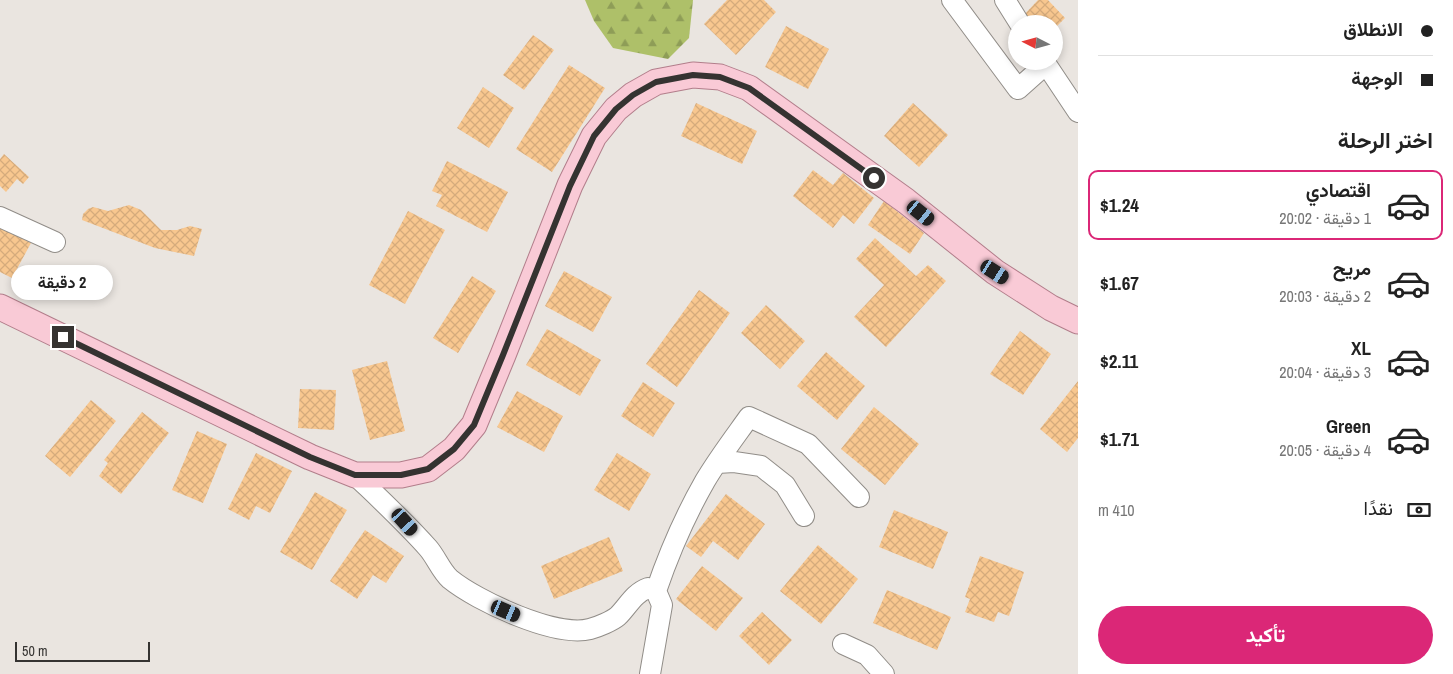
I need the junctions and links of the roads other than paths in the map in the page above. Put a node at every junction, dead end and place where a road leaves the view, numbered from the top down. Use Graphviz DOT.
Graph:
graph roads {
  1 [pos="952,0"];
  2 [pos="1005,0"];
  3 [pos="1014,15"];
  4 [pos="1038,70"];
  5 [pos="1050,70"];
  6 [pos="1078,109"];
  7 [pos="0,217"];
  8 [pos="55,242"];
  9 [pos="0,307"];
  10 [pos="1078,322"];
  11 [pos="717,463"];
  12 [pos="355,475"];
  13 [pos="859,497"];
  14 [pos="804,516"];
  15 [pos="656,591"];
  16 [pos="843,644"];
  17 [pos="650,674"];
  18 [pos="884,674"];
  1 -- 4 [label="street"];
  2 -- 3 [label="street"];
  5 -- 6 [label="street"];
  7 -- 8 [label="street"];
  9 -- 12 [label="main road"];
  10 -- 12 [label="main road"];
  11 -- 13 [label="street"];
  11 -- 14 [label="street"];
  11 -- 15 [label="street"];
  12 -- 15 [label="street"];
  15 -- 17 [label="street"];
  16 -- 18 [label="street"];
}
